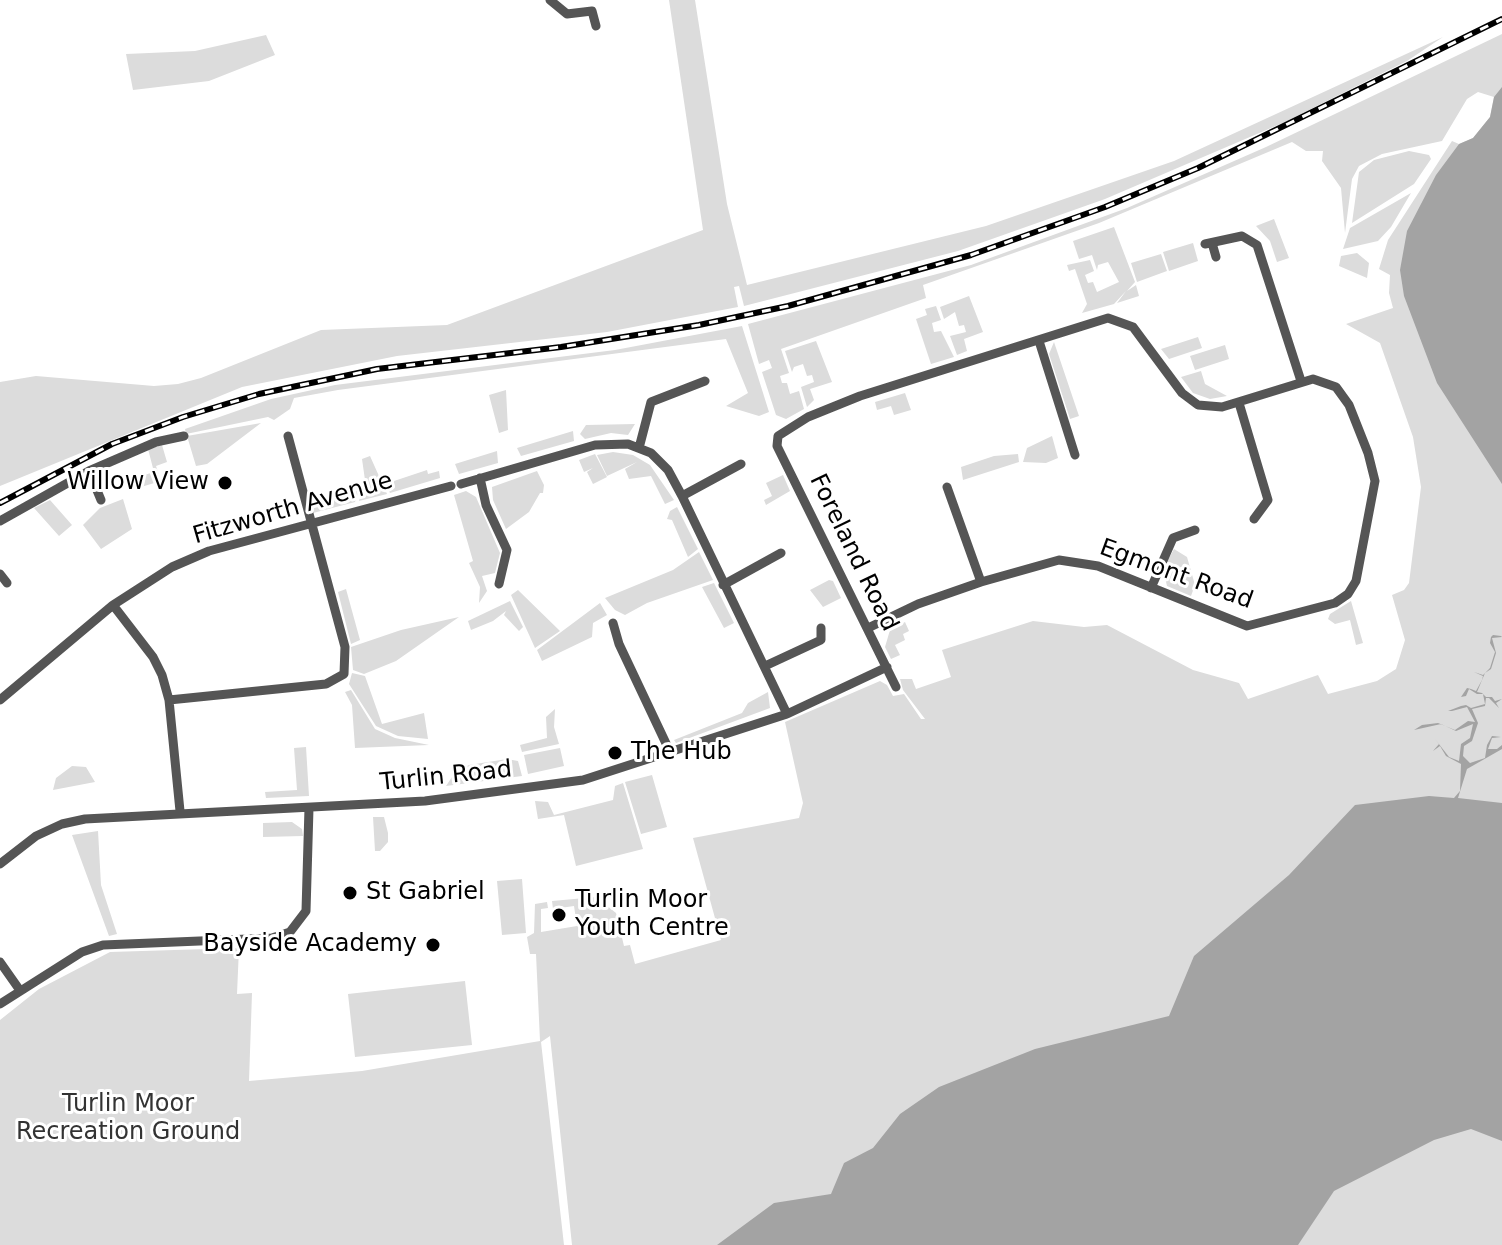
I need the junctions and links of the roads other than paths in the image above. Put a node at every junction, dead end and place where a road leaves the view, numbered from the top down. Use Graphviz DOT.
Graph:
graph roads {
  1 [pos="550,0"];
  2 [pos="596,26"];
  3 [pos="1216,257"];
  4 [pos="1039,341"];
  5 [pos="705,381"];
  6 [pos="1301,381"];
  7 [pos="1239,403"];
  8 [pos="184,436"];
  9 [pos="288,436"];
  10 [pos="639,448"];
  11 [pos="1075,455"];
  12 [pos="741,464"];
  13 [pos="89,471"];
  14 [pos="480,478"];
  15 [pos="947,487"];
  16 [pos="682,496"];
  17 [pos="101,500"];
  18 [pos="1254,519"];
  19 [pos="0,521"];
  20 [pos="313,525"];
  21 [pos="1195,530"];
  22 [pos="781,553"];
  23 [pos="981,582"];
  24 [pos="499,584"];
  25 [pos="723,585"];
  26 [pos="1151,588"];
  27 [pos="113,605"];
  28 [pos="613,623"];
  29 [pos="821,628"];
  30 [pos="868,628"];
  31 [pos="821,640"];
  32 [pos="832,648"];
  33 [pos="765,666"];
  34 [pos="887,667"];
  35 [pos="896,687"];
  36 [pos="0,700"];
  37 [pos="169,700"];
  38 [pos="787,714"];
  39 [pos="671,754"];
  40 [pos="309,808"];
  41 [pos="180,811"];
  42 [pos="0,864"];
  43 [pos="0,962"];
  44 [pos="19,989"];
  45 [pos="0,1004"];
  1 -- 2 [label="street"];
  3 -- 6 [label="street"];
  4 -- 7 [label="street"];
  4 -- 11 [label="street"];
  4 -- 30 [label="street, Foreland Road"];
  5 -- 10 [label="street"];
  6 -- 7 [label="street"];
  6 -- 26 [label="street, Egmont Road"];
  7 -- 18 [label="street"];
  8 -- 13 [label="street"];
  9 -- 20 [label="street"];
  10 -- 14 [label="street, Fitzworth Avenue"];
  10 -- 16 [label="street"];
  12 -- 16 [label="street"];
  13 -- 17 [label="street"];
  13 -- 19 [label="street"];
  14 -- 20 [label="street, Fitzworth Avenue"];
  14 -- 24 [label="street"];
  15 -- 23 [label="street"];
  16 -- 25 [label="street"];
  20 -- 27 [label="street, Fitzworth Avenue"];
  20 -- 37 [label="street"];
  21 -- 26 [label="street"];
  22 -- 25 [label="street"];
  23 -- 26 [label="street, Egmont Road"];
  23 -- 30 [label="street, Egmont Road"];
  25 -- 33 [label="street"];
  27 -- 36 [label="street, Fitzworth Avenue"];
  27 -- 37 [label="street"];
  28 -- 39 [label="street"];
  29 -- 31 [label="street"];
  30 -- 34 [label="street, Foreland Road"];
  31 -- 32 [label="street"];
  31 -- 33 [label="street"];
  33 -- 38 [label="street"];
  34 -- 35 [label="street, Foreland Road"];
  34 -- 38 [label="street, Turlin Road"];
  37 -- 41 [label="street"];
  38 -- 39 [label="street, Turlin Road"];
  39 -- 40 [label="street, Turlin Road"];
  40 -- 41 [label="street, Turlin Road"];
  40 -- 44 [label="street"];
  41 -- 42 [label="street, Turlin Road"];
  43 -- 44 [label="street"];
  44 -- 45 [label="street"];
}
